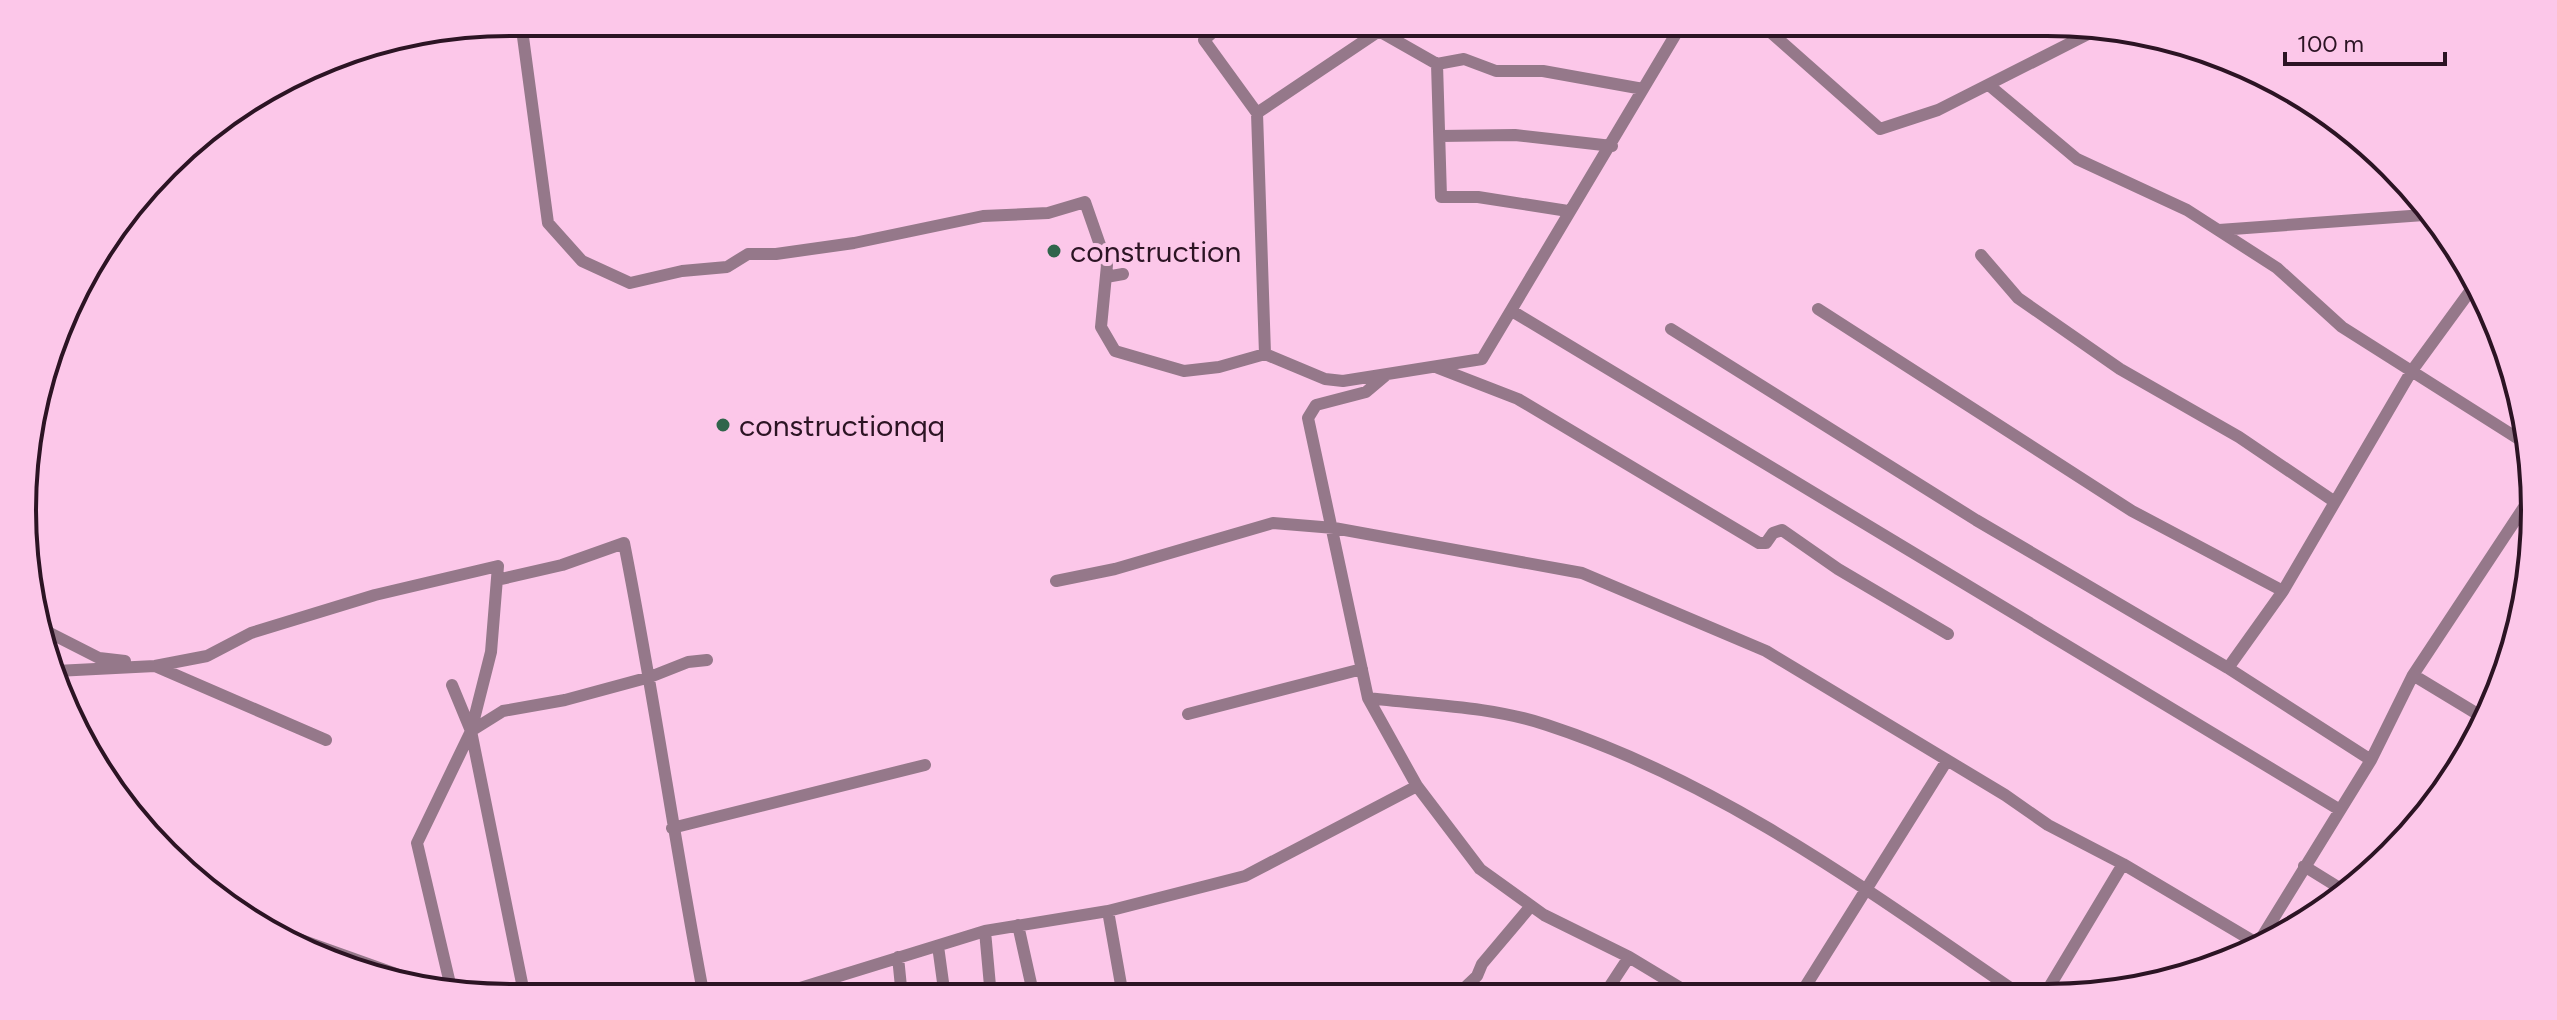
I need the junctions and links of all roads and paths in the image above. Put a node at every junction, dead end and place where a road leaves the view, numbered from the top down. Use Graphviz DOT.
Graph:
graph roads {
  1 [pos="523,36"];
  2 [pos="1208,36"];
  3 [pos="1372,36"];
  4 [pos="1388,36"];
  5 [pos="1675,36"];
  6 [pos="1775,36"];
  7 [pos="2082,37"];
  8 [pos="1437,64"];
  9 [pos="1990,86"];
  10 [pos="1643,89"];
  11 [pos="1257,113"];
  12 [pos="1440,136"];
  13 [pos="1612,146"];
  14 [pos="1568,211"];
  15 [pos="2418,215"];
  16 [pos="2219,230"];
  17 [pos="1981,255"];
  18 [pos="1123,274"];
  19 [pos="1106,277"];
  20 [pos="2468,293"];
  21 [pos="1818,309"];
  22 [pos="1512,311"];
  23 [pos="1671,329"];
  24 [pos="1265,354"];
  25 [pos="1435,366"];
  26 [pos="2411,372"];
  27 [pos="1385,376"];
  28 [pos="2515,437"];
  29 [pos="2335,502"];
  30 [pos="2521,512"];
  31 [pos="1334,528"];
  32 [pos="497,580"];
  33 [pos="1056,581"];
  34 [pos="2283,591"];
  35 [pos="52,634"];
  36 [pos="1948,634"];
  37 [pos="707,660"];
  38 [pos="155,666"];
  39 [pos="2228,668"];
  40 [pos="1362,669"];
  41 [pos="64,671"];
  42 [pos="2413,675"];
  43 [pos="650,677"];
  44 [pos="452,685"];
  45 [pos="1368,698"];
  46 [pos="2475,713"];
  47 [pos="1188,714"];
  48 [pos="471,731"];
  49 [pos="326,740"];
  50 [pos="2371,760"];
  51 [pos="1946,762"];
  52 [pos="925,765"];
  53 [pos="1417,786"];
  54 [pos="2340,810"];
  55 [pos="672,828"];
  56 [pos="2123,864"];
  57 [pos="2304,866"];
  58 [pos="2336,886"];
  59 [pos="1865,890"];
  60 [pos="1531,906"];
  61 [pos="1108,911"];
  62 [pos="1018,925"];
  63 [pos="2266,930"];
  64 [pos="985,931"];
  65 [pos="2245,940"];
  66 [pos="938,946"];
  67 [pos="898,957"];
  68 [pos="1629,957"];
  69 [pos="449,980"];
  70 [pos="522,984"];
  71 [pos="702,984"];
  72 [pos="828,984"];
  73 [pos="901,984"];
  74 [pos="943,984"];
  75 [pos="990,984"];
  76 [pos="1031,984"];
  77 [pos="1121,984"];
  78 [pos="1469,984"];
  79 [pos="1611,984"];
  80 [pos="1674,984"];
  81 [pos="1807,984"];
  82 [pos="2004,984"];
  83 [pos="2051,984"];
  1 -- 19 [label="street"];
  2 -- 11 [label="street"];
  3 -- 11 [label="street"];
  4 -- 8 [label="street"];
  5 -- 10 [label="street"];
  6 -- 9 [label="street"];
  7 -- 9 [label="street"];
  8 -- 10 [label="street"];
  8 -- 12 [label="street"];
  9 -- 16 [label="street"];
  10 -- 13 [label="street"];
  11 -- 24 [label="street"];
  12 -- 13 [label="street"];
  12 -- 14 [label="street"];
  13 -- 14 [label="street"];
  14 -- 22 [label="street"];
  15 -- 16 [label="street"];
  16 -- 26 [label="street"];
  17 -- 29 [label="street"];
  18 -- 19 [label="street"];
  19 -- 24 [label="street"];
  20 -- 26 [label="street"];
  21 -- 34 [label="street"];
  22 -- 25 [label="street"];
  22 -- 54 [label="street"];
  23 -- 39 [label="street"];
  24 -- 27 [label="street"];
  25 -- 27 [label="street"];
  25 -- 36 [label="street"];
  26 -- 28 [label="street"];
  26 -- 29 [label="street"];
  27 -- 31 [label="street"];
  29 -- 34 [label="street"];
  30 -- 42 [label="street"];
  31 -- 33 [label="street"];
  31 -- 40 [label="street"];
  31 -- 51 [label="street"];
  32 -- 38 [label="street"];
  32 -- 43 [label="street"];
  32 -- 48 [label="street"];
  34 -- 39 [label="street"];
  35 -- 38 [label="street"];
  37 -- 43 [label="street"];
  38 -- 41 [label="street"];
  38 -- 49 [label="street"];
  39 -- 50 [label="street"];
  40 -- 45 [label="street"];
  40 -- 47 [label="street"];
  42 -- 46 [label="street"];
  42 -- 50 [label="street"];
  43 -- 48 [label="street"];
  43 -- 55 [label="street"];
  44 -- 48 [label="street"];
  45 -- 53 [label="street"];
  45 -- 59 [label="street"];
  48 -- 69 [label="street"];
  48 -- 70 [label="street"];
  50 -- 54 [label="street"];
  51 -- 56 [label="street"];
  51 -- 59 [label="street"];
  52 -- 55 [label="street"];
  53 -- 60 [label="street"];
  53 -- 61 [label="street"];
  54 -- 57 [label="street"];
  55 -- 71 [label="street"];
  56 -- 65 [label="street"];
  56 -- 83 [label="street"];
  57 -- 58 [label="street"];
  57 -- 63 [label="street"];
  59 -- 81 [label="street"];
  59 -- 82 [label="street"];
  60 -- 68 [label="street"];
  60 -- 78 [label="street"];
  61 -- 62 [label="street"];
  61 -- 77 [label="street"];
  62 -- 64 [label="street"];
  62 -- 76 [label="street"];
  64 -- 66 [label="street"];
  64 -- 75 [label="street"];
  66 -- 67 [label="street"];
  66 -- 74 [label="street"];
  67 -- 72 [label="street"];
  67 -- 73 [label="street"];
  68 -- 79 [label="street"];
  68 -- 80 [label="street"];
}
